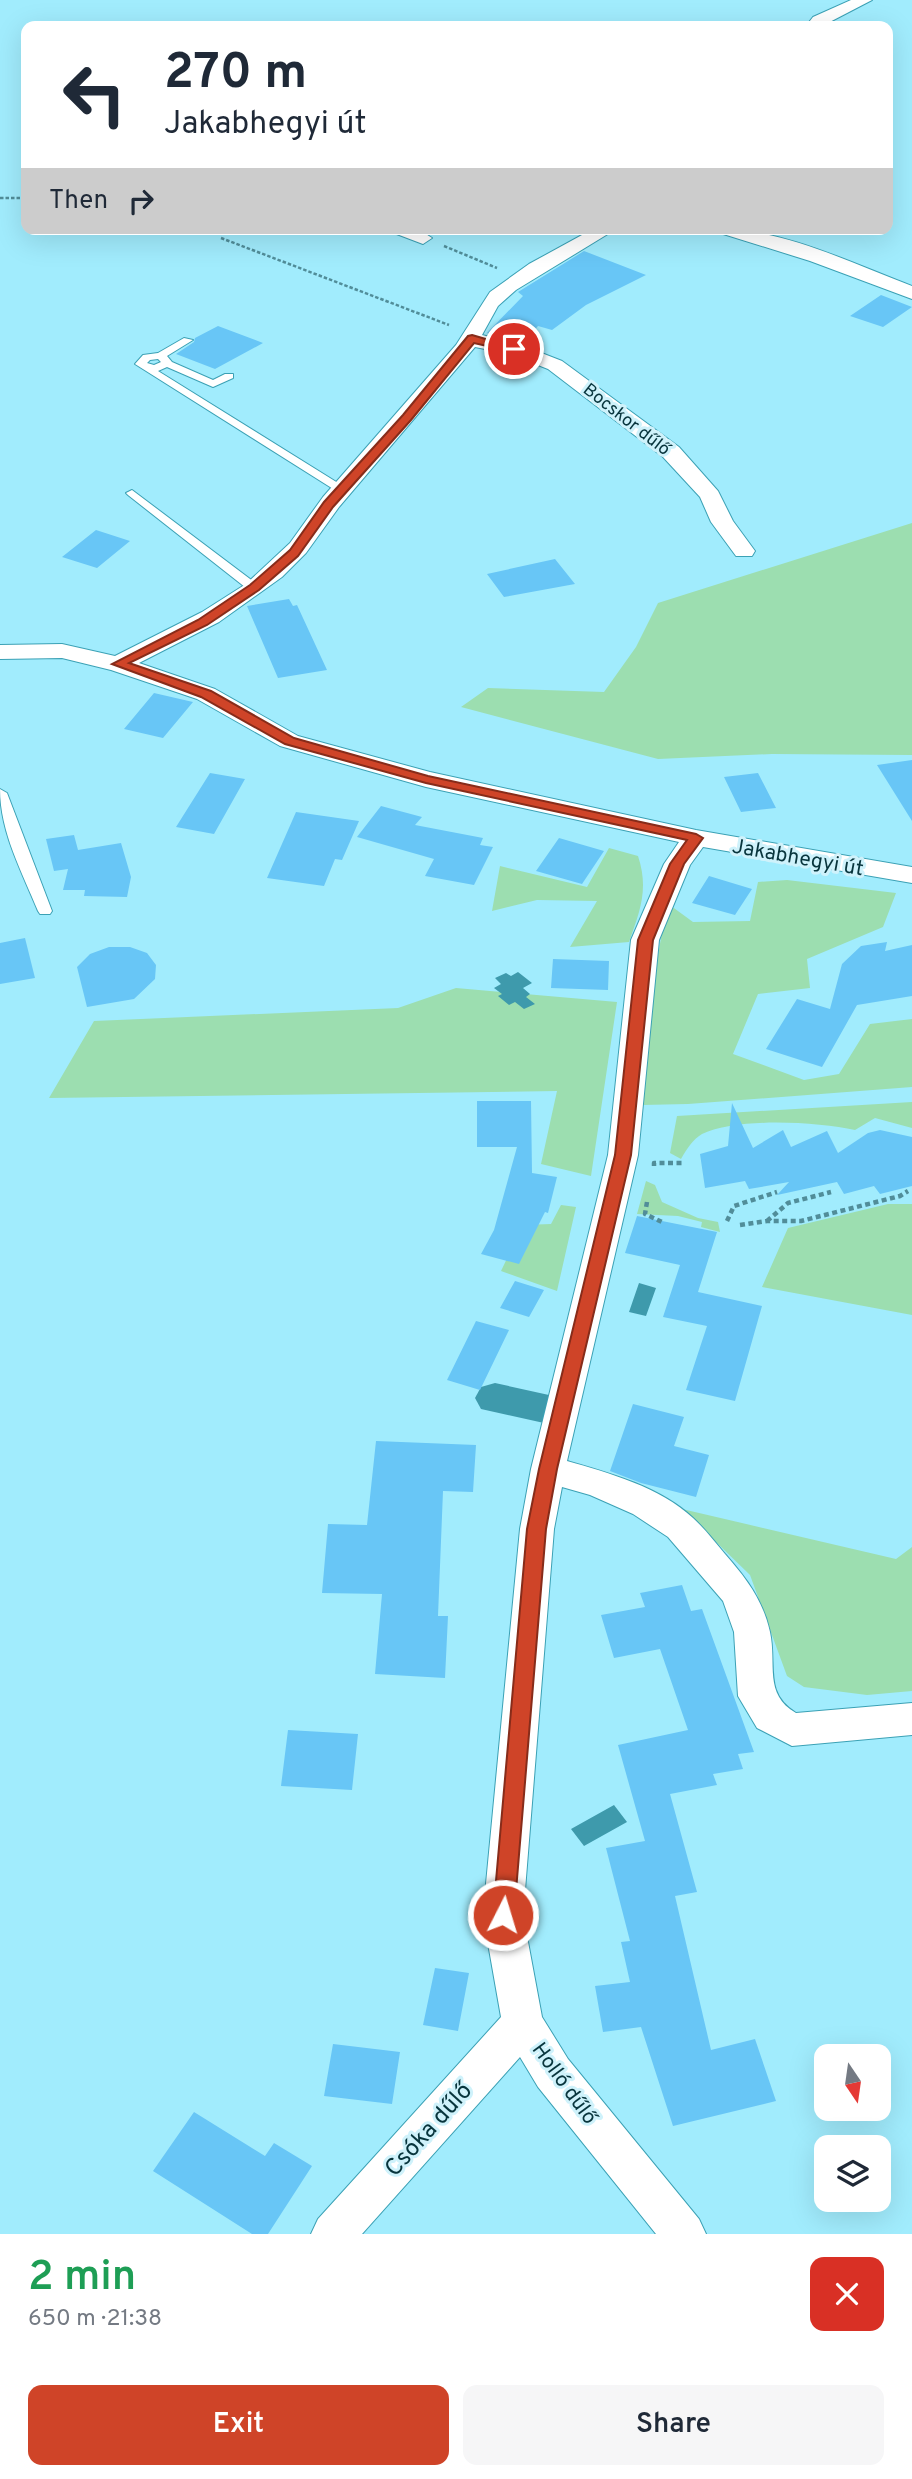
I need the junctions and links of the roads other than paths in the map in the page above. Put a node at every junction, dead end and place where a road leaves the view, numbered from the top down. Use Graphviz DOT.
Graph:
graph roads {
  1 [pos="864,0"];
  2 [pos="818,21"];
  3 [pos="416,235"];
  4 [pos="596,235"];
  5 [pos="746,235"];
  6 [pos="423,238"];
  7 [pos="912,293"];
  8 [pos="472,338"];
  9 [pos="188,340"];
  10 [pos="163,360"];
  11 [pos="229,376"];
  12 [pos="342,490"];
  13 [pos="132,493"];
  14 [pos="744,551"];
  15 [pos="254,588"];
  16 [pos="0,652"];
  17 [pos="118,664"];
  18 [pos="0,793"];
  19 [pos="696,838"];
  20 [pos="912,875"];
  21 [pos="45,911"];
  22 [pos="548,1469"];
  23 [pos="912,1719"];
  24 [pos="523,2023"];
  25 [pos="333,2234"];
  26 [pos="684,2234"];
  1 -- 2 [label="street"];
  3 -- 6 [label="street"];
  4 -- 8 [label="street"];
  5 -- 7 [label="street"];
  8 -- 12 [label="street"];
  8 -- 14 [label="street, Bocskor dűlő"];
  9 -- 10 [label="lane"];
  10 -- 11 [label="lane"];
  10 -- 12 [label="lane"];
  12 -- 15 [label="street"];
  13 -- 15 [label="lane"];
  15 -- 17 [label="street"];
  16 -- 17 [label="street, Jakabhegyi út"];
  17 -- 19 [label="street, Jakabhegyi út"];
  18 -- 21 [label="lane"];
  19 -- 20 [label="street, Jakabhegyi út"];
  19 -- 22 [label="street, Holló dűlő"];
  22 -- 23 [label="street"];
  22 -- 24 [label="street, Holló dűlő"];
  24 -- 25 [label="street, Csóka dűlő"];
  24 -- 26 [label="street, Holló dűlő"];
}
